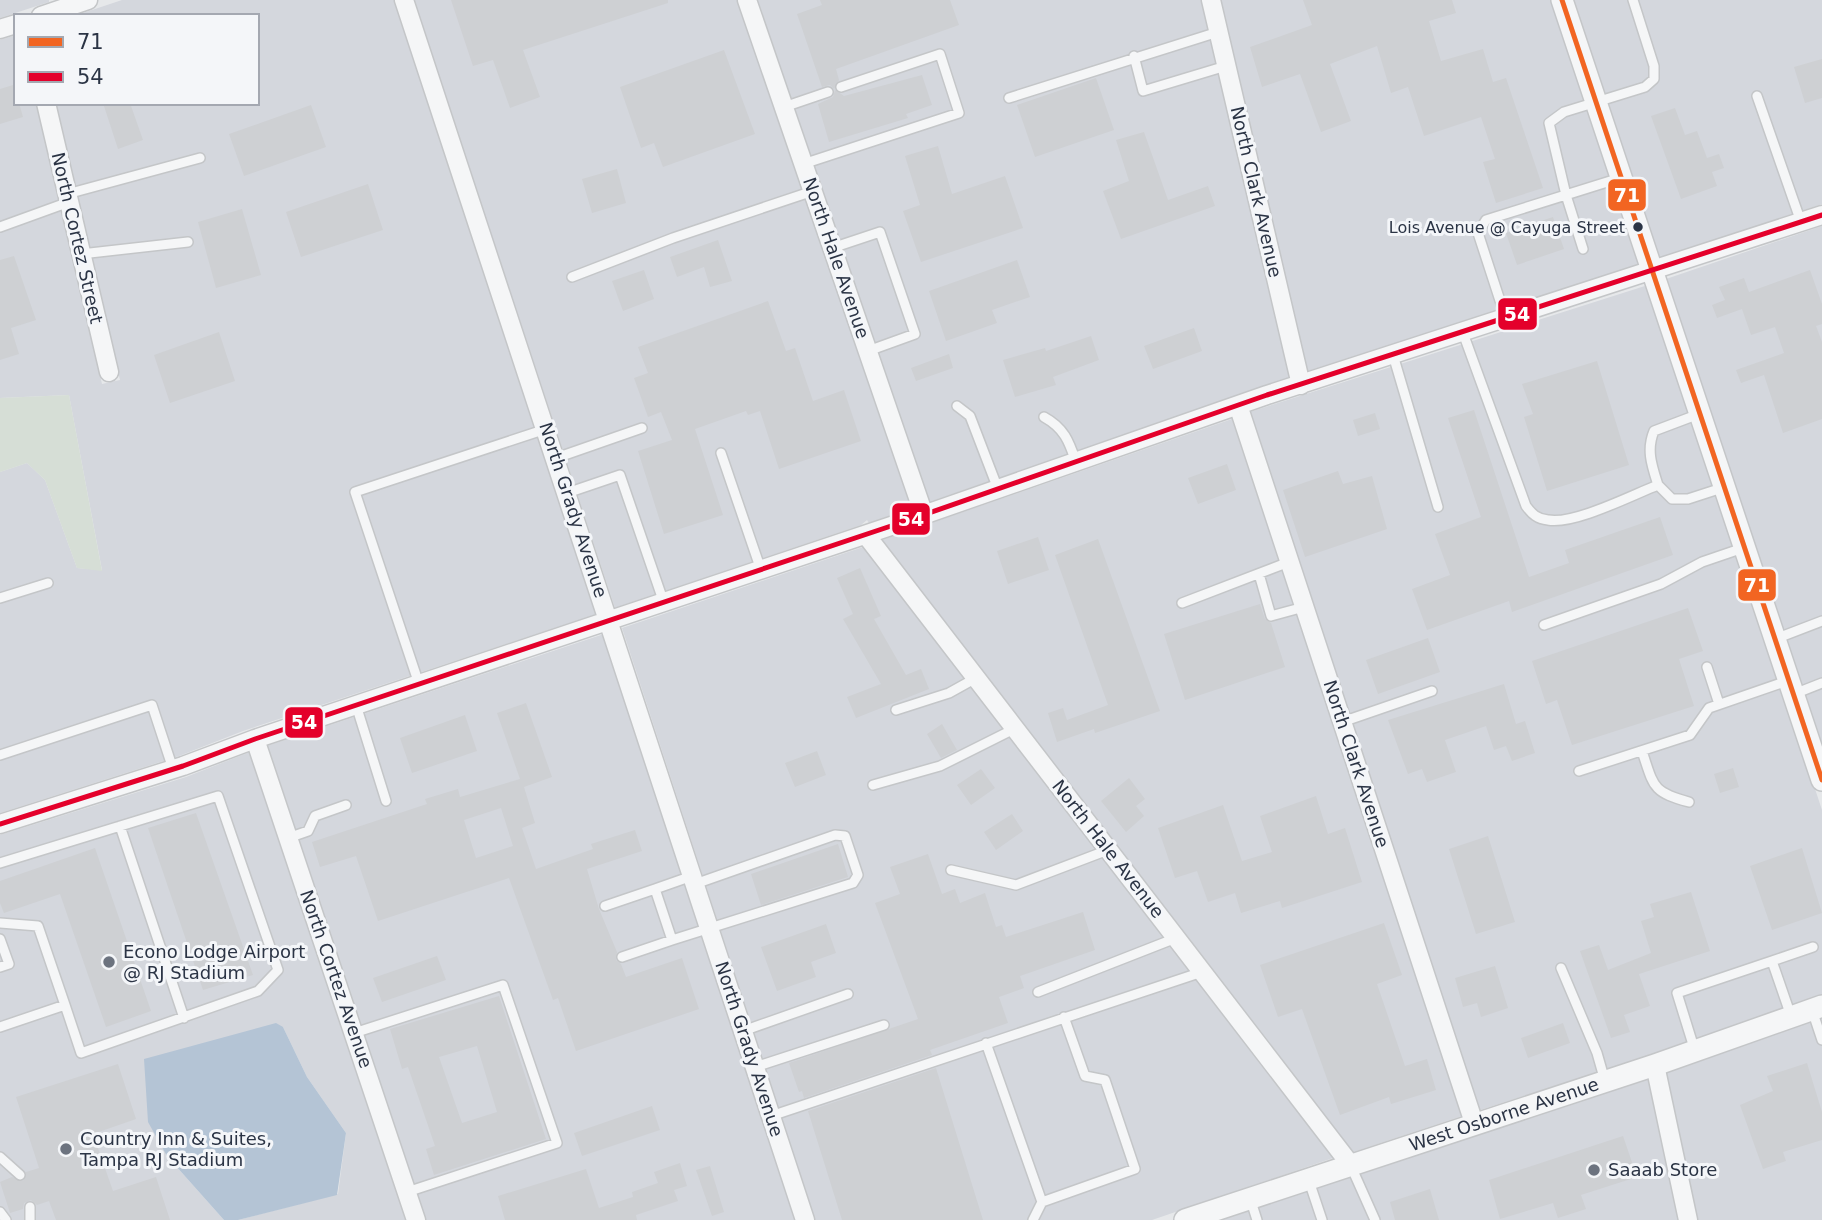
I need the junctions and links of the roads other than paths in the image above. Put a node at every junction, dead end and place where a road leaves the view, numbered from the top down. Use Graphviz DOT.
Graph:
graph roads {
  1 [pos="88,0"];
  2 [pos="404,0"];
  3 [pos="747,0"];
  4 [pos="1211,0"];
  5 [pos="1562,0"];
  6 [pos="1633,0"];
  7 [pos="60,5"];
  8 [pos="44,14"];
  9 [pos="1218,32"];
  10 [pos="1134,56"];
  11 [pos="1226,66"];
  12 [pos="841,87"];
  13 [pos="828,92"];
  14 [pos="1757,96"];
  15 [pos="1009,98"];
  16 [pos="1597,102"];
  17 [pos="46,105"];
  18 [pos="784,107"];
  19 [pos="200,159"];
  20 [pos="803,164"];
  21 [pos="1622,178"];
  22 [pos="813,191"];
  23 [pos="1566,195"];
  24 [pos="68,198"];
  25 [pos="1822,215"];
  26 [pos="1801,222"];
  27 [pos="0,227"];
  28 [pos="188,242"];
  29 [pos="832,248"];
  30 [pos="1583,249"];
  31 [pos="81,254"];
  32 [pos="1654,272"];
  33 [pos="572,277"];
  34 [pos="1506,319"];
  35 [pos="1463,333"];
  36 [pos="868,351"];
  37 [pos="1393,355"];
  38 [pos="109,372"];
  39 [pos="1301,384"];
  40 [pos="1238,405"];
  41 [pos="957,406"];
  42 [pos="1700,413"];
  43 [pos="1044,417"];
  44 [pos="642,428"];
  45 [pos="546,429"];
  46 [pos="721,453"];
  47 [pos="556,458"];
  48 [pos="1076,462"];
  49 [pos="1658,485"];
  50 [pos="1725,487"];
  51 [pos="998,489"];
  52 [pos="568,493"];
  53 [pos="1438,507"];
  54 [pos="924,515"];
  55 [pos="866,535"];
  56 [pos="1745,547"];
  57 [pos="1289,562"];
  58 [pos="761,570"];
  59 [pos="1259,574"];
  60 [pos="48,583"];
  61 [pos="0,598"];
  62 [pos="664,603"];
  63 [pos="1182,603"];
  64 [pos="1304,607"];
  65 [pos="610,621"];
  66 [pos="1822,621"];
  67 [pos="1544,625"];
  68 [pos="1775,639"];
  69 [pos="1707,667"];
  70 [pos="976,678"];
  71 [pos="1822,683"];
  72 [pos="419,684"];
  73 [pos="1791,687"];
  74 [pos="1432,691"];
  75 [pos="1719,704"];
  76 [pos="356,705"];
  77 [pos="896,710"];
  78 [pos="1342,722"];
  79 [pos="1014,729"];
  80 [pos="255,738"];
  81 [pos="1642,751"];
  82 [pos="0,755"];
  83 [pos="173,769"];
  84 [pos="1579,771"];
  85 [pos="1822,780"];
  86 [pos="873,785"];
  87 [pos="386,801"];
  88 [pos="1689,802"];
  89 [pos="346,805"];
  90 [pos="0,824"];
  91 [pos="120,826"];
  92 [pos="288,838"];
  93 [pos="1108,850"];
  94 [pos="0,863"];
  95 [pos="951,870"];
  96 [pos="694,880"];
  97 [pos="655,889"];
  98 [pos="605,906"];
  99 [pos="0,923"];
  100 [pos="710,929"];
  101 [pos="1176,938"];
  102 [pos="0,939"];
  103 [pos="672,940"];
  104 [pos="1813,947"];
  105 [pos="622,957"];
  106 [pos="1772,961"];
  107 [pos="0,967"];
  108 [pos="1561,968"];
  109 [pos="1202,971"];
  110 [pos="1038,992"];
  111 [pos="848,994"];
  112 [pos="65,1005"];
  113 [pos="1817,1008"];
  114 [pos="1064,1017"];
  115 [pos="1791,1017"];
  116 [pos="184,1018"];
  117 [pos="884,1025"];
  118 [pos="0,1027"];
  119 [pos="743,1031"];
  120 [pos="354,1033"];
  121 [pos="1822,1040"];
  122 [pos="986,1043"];
  123 [pos="1695,1051"];
  124 [pos="1655,1065"];
  125 [pos="755,1067"];
  126 [pos="1605,1081"];
  127 [pos="771,1116"];
  128 [pos="1474,1123"];
  129 [pos="0,1157"];
  130 [pos="1350,1164"];
  131 [pos="20,1175"];
  132 [pos="1308,1178"];
  133 [pos="407,1192"];
  134 [pos="1250,1198"];
  135 [pos="1042,1202"];
  136 [pos="30,1207"];
  137 [pos="0,1212"];
  138 [pos="1199,1218"];
  139 [pos="6,1220"];
  140 [pos="30,1220"];
  141 [pos="416,1220"];
  142 [pos="805,1220"];
  143 [pos="1033,1220"];
  144 [pos="1257,1220"];
  145 [pos="1322,1220"];
  146 [pos="1375,1220"];
  147 [pos="1688,1220"];
  1 -- 7 [label="street"];
  2 -- 45 [label="street, North Grady Avenue"];
  3 -- 18 [label="street, North Hale Avenue"];
  4 -- 9 [label="street, North Clark Avenue"];
  5 -- 16 [label="street"];
  6 -- 16 [label="lane"];
  7 -- 8 [label="street"];
  9 -- 10 [label="lane"];
  9 -- 11 [label="street, North Clark Avenue"];
  10 -- 11 [label="lane"];
  10 -- 15 [label="lane"];
  11 -- 39 [label="street, North Clark Avenue"];
  12 -- 20 [label="lane"];
  13 -- 18 [label="lane"];
  14 -- 26 [label="lane"];
  16 -- 21 [label="street"];
  16 -- 23 [label="lane"];
  17 -- 24 [label="street, North Cortez Street"];
  18 -- 20 [label="street, North Hale Avenue"];
  19 -- 24 [label="lane"];
  20 -- 22 [label="street, North Hale Avenue"];
  21 -- 23 [label="lane"];
  21 -- 32 [label="street"];
  22 -- 29 [label="street, North Hale Avenue"];
  22 -- 33 [label="lane"];
  23 -- 30 [label="lane"];
  23 -- 34 [label="lane"];
  24 -- 27 [label="lane"];
  24 -- 31 [label="street, North Cortez Street"];
  25 -- 26 [label="street"];
  26 -- 32 [label="street"];
  28 -- 31 [label="lane"];
  29 -- 36 [label="street, North Hale Avenue"];
  29 -- 36 [label="lane"];
  31 -- 38 [label="street, North Cortez Street"];
  32 -- 34 [label="street"];
  32 -- 42 [label="street"];
  34 -- 35 [label="street"];
  35 -- 37 [label="street"];
  35 -- 49 [label="lane"];
  36 -- 54 [label="street, North Hale Avenue"];
  37 -- 39 [label="street"];
  37 -- 53 [label="lane"];
  39 -- 40 [label="street"];
  40 -- 48 [label="street"];
  40 -- 57 [label="street, North Clark Avenue"];
  41 -- 51 [label="lane"];
  42 -- 49 [label="lane"];
  42 -- 50 [label="street"];
  43 -- 48 [label="lane"];
  44 -- 47 [label="lane"];
  45 -- 47 [label="street, North Grady Avenue"];
  45 -- 72 [label="lane"];
  46 -- 58 [label="lane"];
  47 -- 52 [label="street, North Grady Avenue"];
  48 -- 51 [label="street"];
  49 -- 50 [label="lane"];
  50 -- 56 [label="street"];
  51 -- 54 [label="street"];
  52 -- 62 [label="lane"];
  52 -- 65 [label="street, North Grady Avenue"];
  54 -- 55 [label="street"];
  55 -- 58 [label="street"];
  55 -- 70 [label="street, North Hale Avenue"];
  56 -- 67 [label="lane"];
  56 -- 68 [label="street"];
  57 -- 59 [label="lane"];
  57 -- 64 [label="street, North Clark Avenue"];
  58 -- 62 [label="street"];
  59 -- 63 [label="lane"];
  59 -- 64 [label="lane"];
  60 -- 61 [label="lane"];
  62 -- 65 [label="street"];
  64 -- 78 [label="street, North Clark Avenue"];
  65 -- 72 [label="street"];
  65 -- 96 [label="street, North Grady Avenue"];
  66 -- 68 [label="lane"];
  68 -- 73 [label="street"];
  69 -- 75 [label="lane"];
  70 -- 77 [label="lane"];
  70 -- 79 [label="street, North Hale Avenue"];
  71 -- 73 [label="lane"];
  72 -- 76 [label="street"];
  73 -- 75 [label="lane"];
  73 -- 85 [label="street"];
  74 -- 78 [label="lane"];
  75 -- 81 [label="lane"];
  76 -- 80 [label="street"];
  76 -- 87 [label="lane"];
  78 -- 128 [label="street, North Clark Avenue"];
  79 -- 86 [label="lane"];
  79 -- 93 [label="street, North Hale Avenue"];
  80 -- 83 [label="street"];
  80 -- 92 [label="street, North Cortez Avenue"];
  81 -- 84 [label="lane"];
  81 -- 88 [label="lane"];
  82 -- 83 [label="lane"];
  83 -- 90 [label="street"];
  89 -- 92 [label="lane"];
  91 -- 94 [label="lane"];
  91 -- 116 [label="lane"];
  91 -- 116 [label="lane"];
  92 -- 120 [label="street, North Cortez Avenue"];
  93 -- 95 [label="lane"];
  93 -- 101 [label="street, North Hale Avenue"];
  96 -- 97 [label="lane"];
  96 -- 100 [label="street, North Grady Avenue"];
  96 -- 100 [label="lane"];
  97 -- 98 [label="lane"];
  97 -- 103 [label="lane"];
  99 -- 112 [label="lane"];
  100 -- 103 [label="lane"];
  100 -- 119 [label="street, North Grady Avenue"];
  101 -- 109 [label="street, North Hale Avenue"];
  101 -- 110 [label="lane"];
  102 -- 107 [label="lane"];
  103 -- 105 [label="lane"];
  104 -- 106 [label="lane"];
  106 -- 115 [label="lane"];
  106 -- 123 [label="lane"];
  108 -- 126 [label="lane"];
  109 -- 114 [label="lane"];
  109 -- 130 [label="street, North Hale Avenue"];
  111 -- 119 [label="lane"];
  112 -- 116 [label="lane"];
  112 -- 118 [label="lane"];
  113 -- 115 [label="street, West Osborne Avenue"];
  113 -- 121 [label="lane"];
  114 -- 122 [label="lane"];
  114 -- 135 [label="lane"];
  115 -- 123 [label="street, West Osborne Avenue"];
  117 -- 125 [label="lane"];
  119 -- 125 [label="street, North Grady Avenue"];
  120 -- 133 [label="street, North Cortez Avenue"];
  120 -- 133 [label="lane"];
  122 -- 127 [label="lane"];
  122 -- 135 [label="lane"];
  123 -- 124 [label="street, West Osborne Avenue"];
  124 -- 126 [label="street, West Osborne Avenue"];
  124 -- 147 [label="street"];
  125 -- 127 [label="street, North Grady Avenue"];
  126 -- 128 [label="street, West Osborne Avenue"];
  127 -- 142 [label="street, North Grady Avenue"];
  128 -- 130 [label="street, West Osborne Avenue"];
  129 -- 131 [label="lane"];
  130 -- 132 [label="street, West Osborne Avenue"];
  130 -- 146 [label="lane"];
  132 -- 134 [label="street, West Osborne Avenue"];
  132 -- 145 [label="lane"];
  133 -- 141 [label="street, North Cortez Avenue"];
  134 -- 138 [label="street, West Osborne Avenue"];
  134 -- 144 [label="lane"];
  135 -- 143 [label="lane"];
  136 -- 140 [label="lane"];
  137 -- 139 [label="lane"];
}
